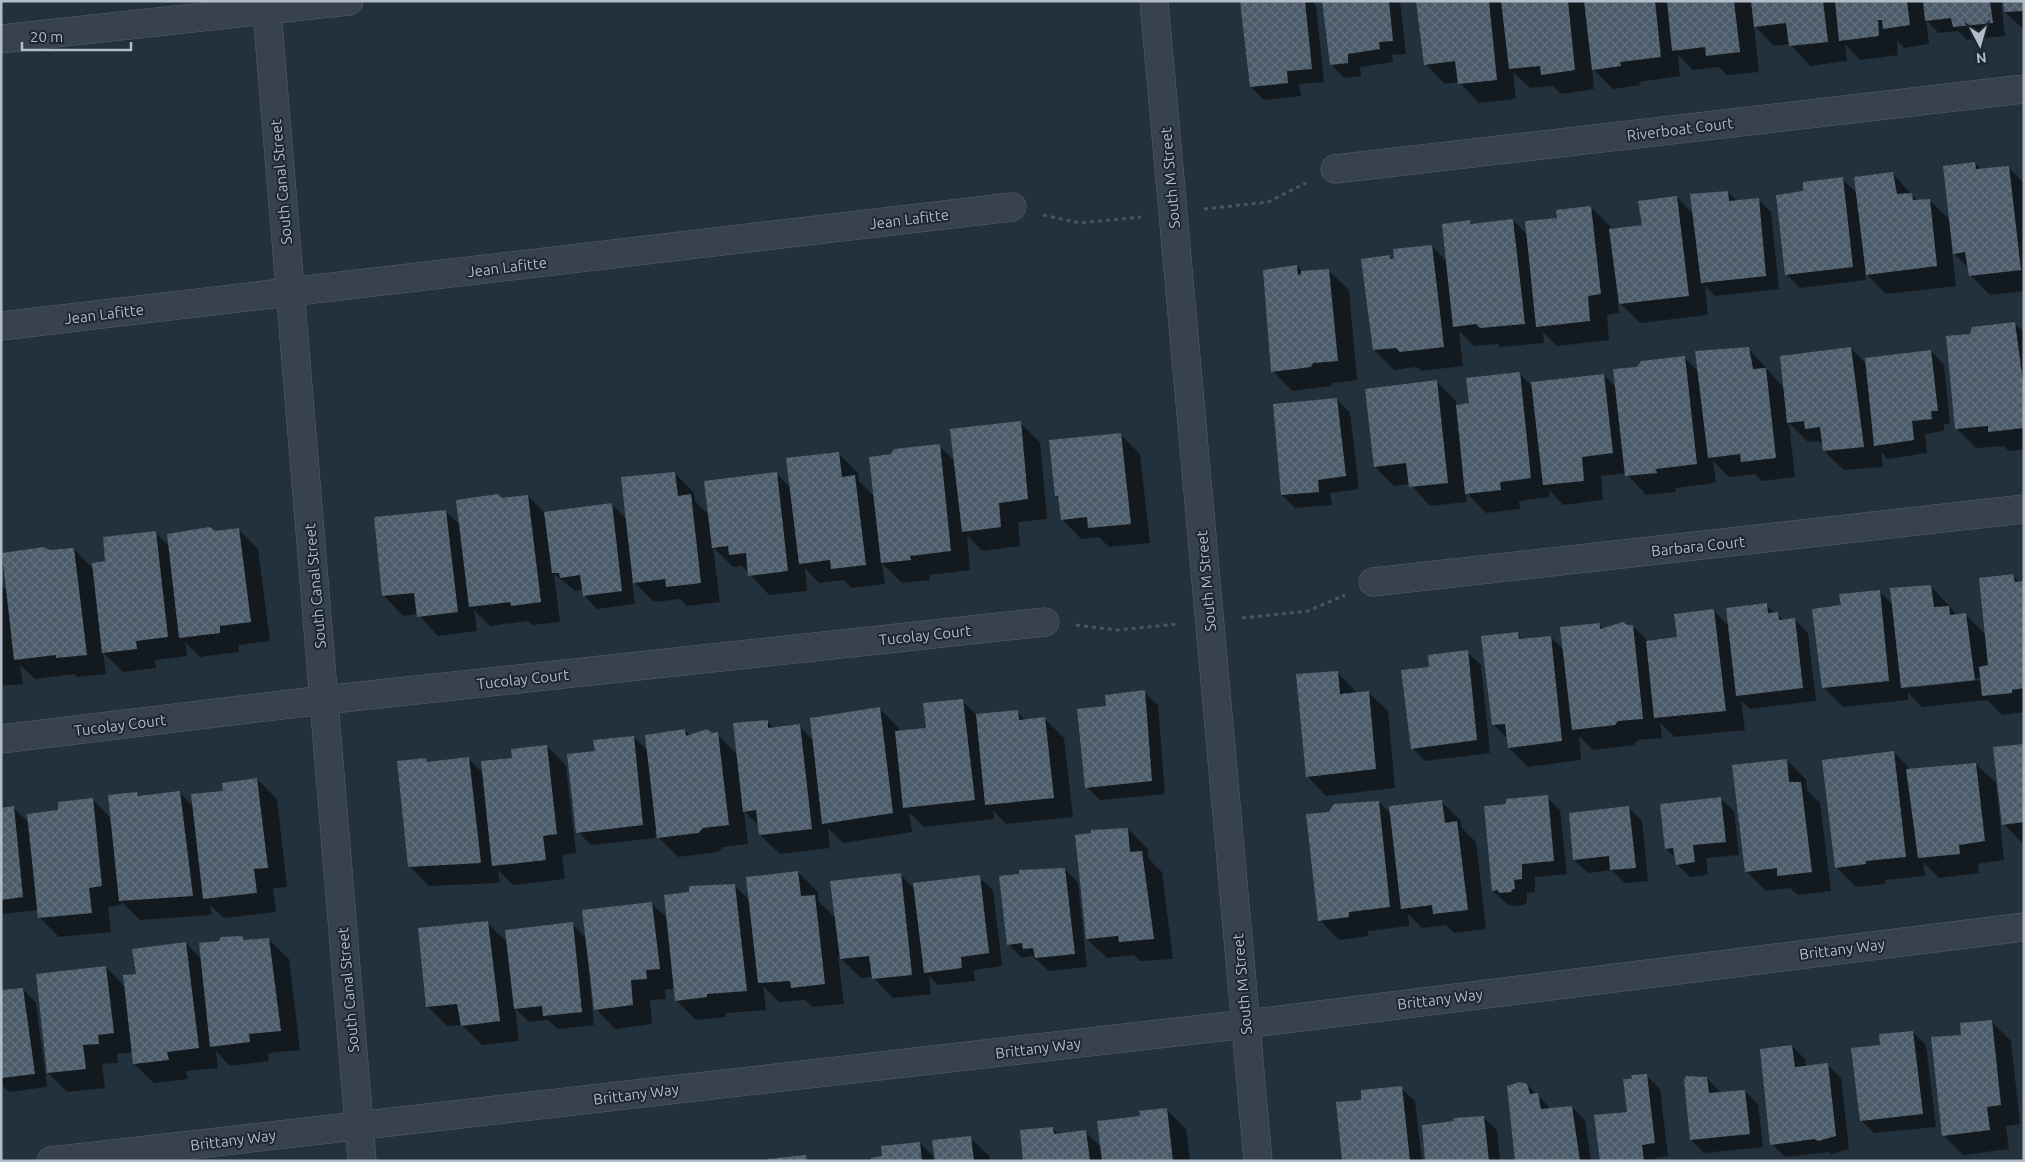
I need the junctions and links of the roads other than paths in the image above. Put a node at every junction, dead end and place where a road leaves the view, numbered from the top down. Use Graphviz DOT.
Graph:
graph roads {
  1 [pos="349,1"];
  2 [pos="1154,1"];
  3 [pos="267,11"];
  4 [pos="1,39"];
  5 [pos="2024,89"];
  6 [pos="1335,169"];
  7 [pos="1012,207"];
  8 [pos="291,292"];
  9 [pos="1,326"];
  10 [pos="2024,509"];
  11 [pos="1373,582"];
  12 [pos="1045,622"];
  13 [pos="324,700"];
  14 [pos="1,740"];
  15 [pos="2024,927"];
  16 [pos="1246,1024"];
  17 [pos="359,1126"];
  18 [pos="51,1161"];
  19 [pos="362,1161"];
  20 [pos="1258,1161"];
  1 -- 3 [label="street"];
  2 -- 16 [label="street, South M Street"];
  3 -- 4 [label="street"];
  3 -- 8 [label="street, South Canal Street"];
  5 -- 6 [label="street, Riverboat Court"];
  7 -- 8 [label="street, Jean Lafitte"];
  8 -- 9 [label="street, Jean Lafitte"];
  8 -- 13 [label="street, South Canal Street"];
  10 -- 11 [label="street, Barbara Court"];
  12 -- 13 [label="street, Tucolay Court"];
  13 -- 14 [label="street, Tucolay Court"];
  13 -- 17 [label="street, South Canal Street"];
  15 -- 16 [label="street, Brittany Way"];
  16 -- 17 [label="street, Brittany Way"];
  16 -- 20 [label="street, South M Street"];
  17 -- 18 [label="street, Brittany Way"];
  17 -- 19 [label="street, South Canal Street"];
}
